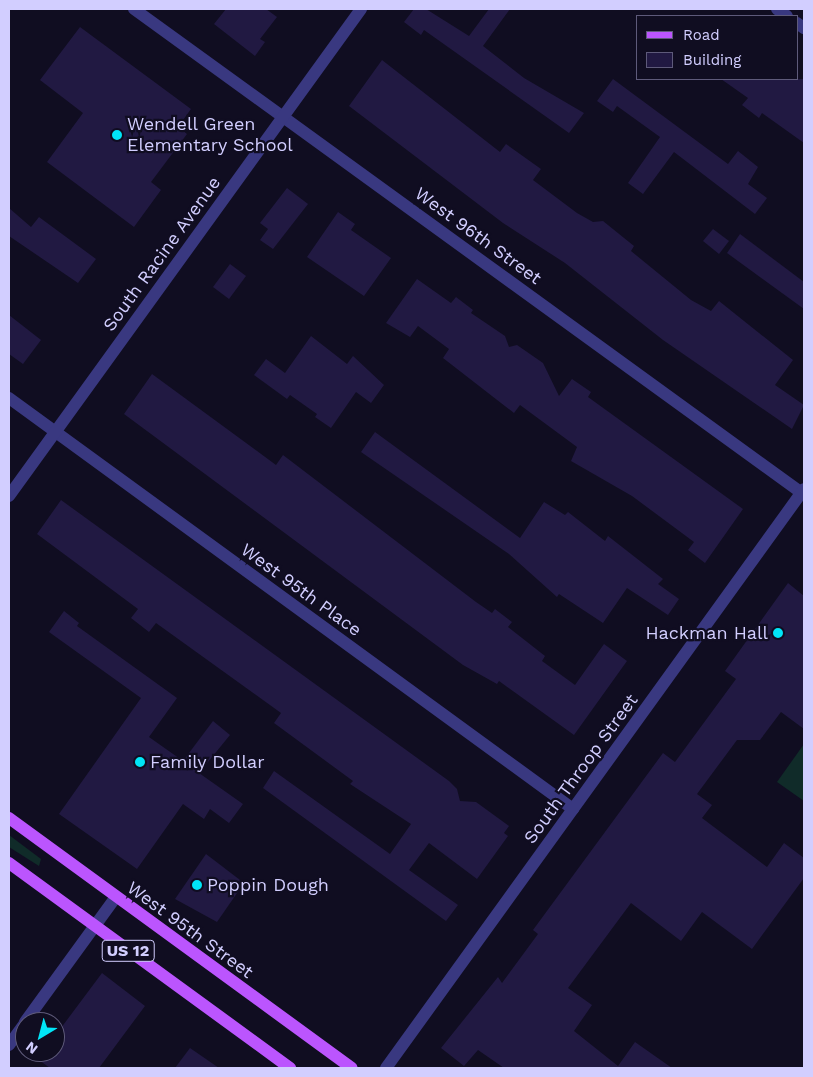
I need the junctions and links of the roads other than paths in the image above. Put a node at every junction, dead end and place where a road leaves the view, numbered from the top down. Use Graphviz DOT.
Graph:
graph roads {
  1 [pos="134,9"];
  2 [pos="361,9"];
  3 [pos="283,116"];
  4 [pos="9,398"];
  5 [pos="55,432"];
  6 [pos="803,491"];
  7 [pos="9,496"];
  8 [pos="573,809"];
  9 [pos="9,818"];
  10 [pos="9,864"];
  11 [pos="116,898"];
  12 [pos="95,926"];
  13 [pos="32,1012"];
  14 [pos="290,1068"];
  15 [pos="352,1068"];
  16 [pos="386,1068"];
  1 -- 3 [label="street, West 96th Street"];
  2 -- 3 [label="street, South Racine Avenue"];
  3 -- 5 [label="street, South Racine Avenue"];
  3 -- 6 [label="street, West 96th Street"];
  4 -- 5 [label="street, West 95th Place"];
  5 -- 7 [label="street, South Racine Avenue"];
  5 -- 8 [label="street, West 95th Place"];
  6 -- 8 [label="street, South Throop Street"];
  8 -- 16 [label="street, South Throop Street"];
  9 -- 11 [label="main road, West 95th Street / US 12"];
  10 -- 12 [label="main road, US 12"];
  11 -- 12 [label="street"];
  11 -- 15 [label="main road, West 95th Street / US 12"];
  12 -- 13 [label="street"];
  12 -- 14 [label="main road, US 12"];
}
